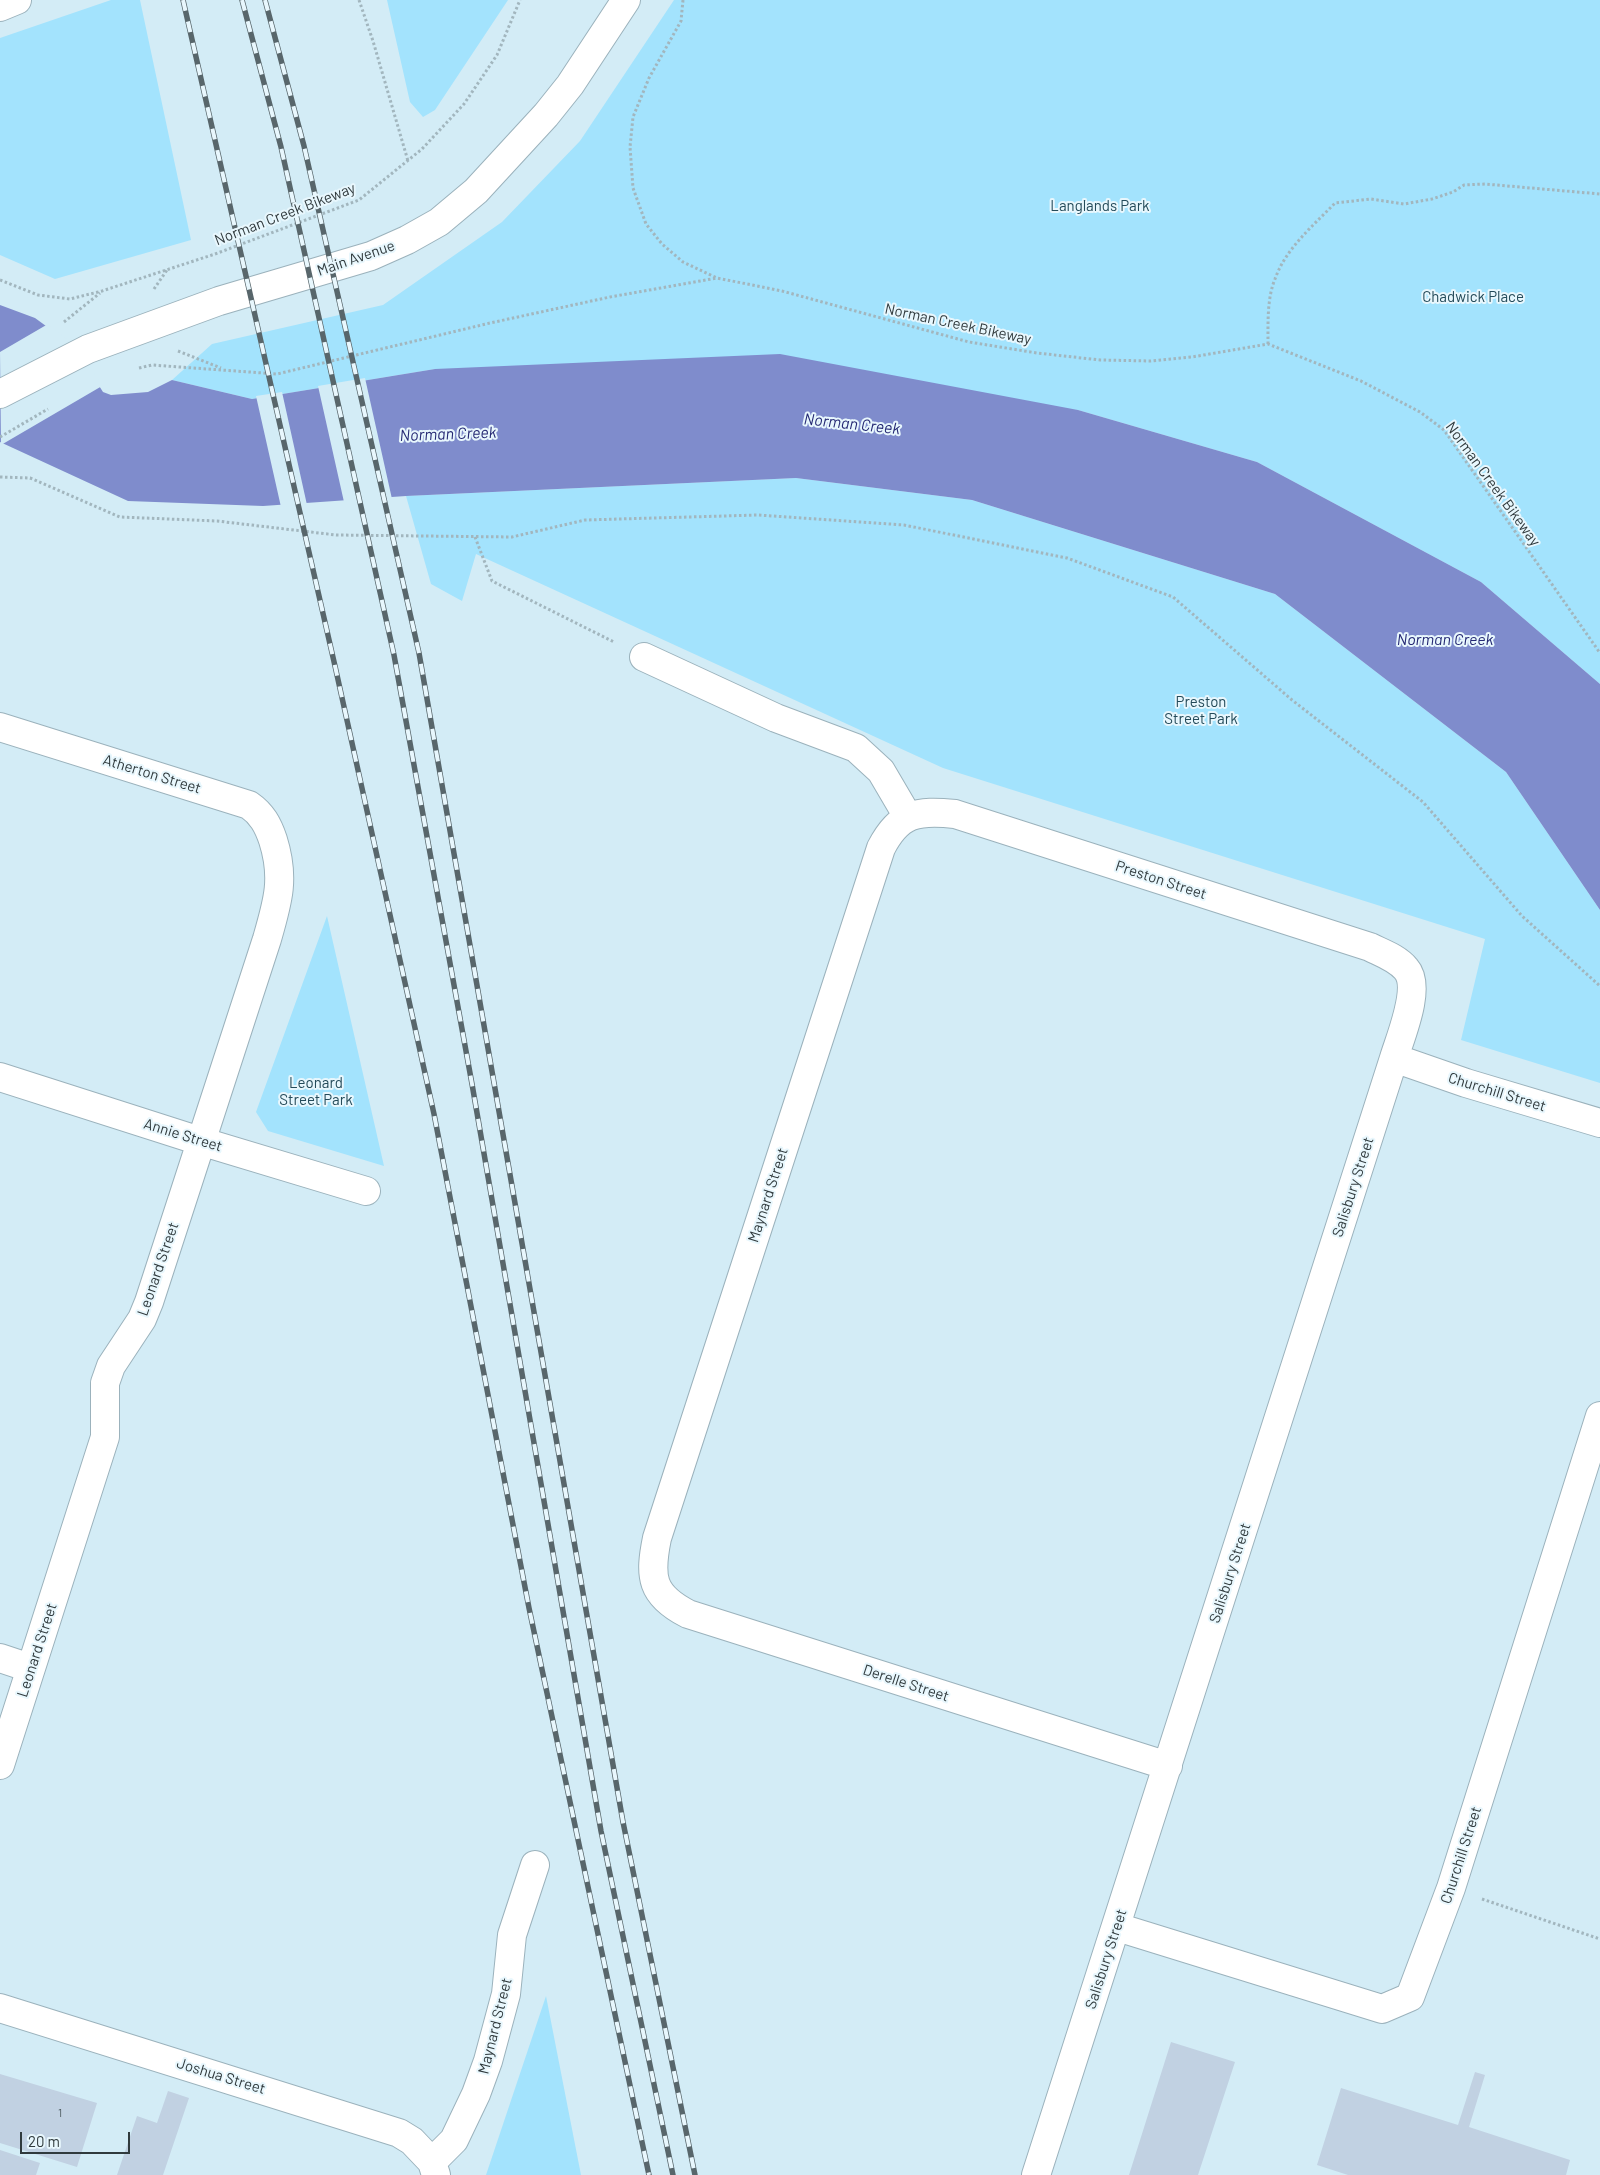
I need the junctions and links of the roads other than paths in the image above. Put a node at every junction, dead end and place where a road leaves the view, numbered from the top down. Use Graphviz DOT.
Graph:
graph roads {
  1 [pos="17,0"];
  2 [pos="626,0"];
  3 [pos="0,7"];
  4 [pos="0,394"];
  5 [pos="644,657"];
  6 [pos="0,727"];
  7 [pos="908,817"];
  8 [pos="277,852"];
  9 [pos="1408,970"];
  10 [pos="1394,1058"];
  11 [pos="0,1077"];
  12 [pos="1600,1123"];
  13 [pos="200,1141"];
  14 [pos="366,1190"];
  15 [pos="1600,1416"];
  16 [pos="655,1584"];
  17 [pos="0,1658"];
  18 [pos="30,1668"];
  19 [pos="0,1765"];
  20 [pos="1168,1766"];
  21 [pos="535,1865"];
  22 [pos="1117,1927"];
  23 [pos="0,2008"];
  24 [pos="434,2169"];
  25 [pos="1036,2175"];
  1 -- 3 [label="street"];
  2 -- 4 [label="street, Main Avenue"];
  5 -- 7 [label="street"];
  6 -- 8 [label="street, Atherton Street"];
  7 -- 9 [label="street, Preston Street"];
  7 -- 16 [label="street, Maynard Street"];
  8 -- 13 [label="street, Leonard Street"];
  9 -- 10 [label="street, Salisbury Street"];
  10 -- 12 [label="street, Churchill Street"];
  10 -- 20 [label="street, Salisbury Street"];
  11 -- 13 [label="street, Annie Street"];
  13 -- 14 [label="street, Annie Street"];
  13 -- 18 [label="street, Leonard Street"];
  15 -- 22 [label="street, Churchill Street"];
  16 -- 20 [label="street, Derelle Street"];
  17 -- 18 [label="street"];
  18 -- 19 [label="street, Leonard Street"];
  20 -- 22 [label="street, Salisbury Street"];
  21 -- 24 [label="street, Maynard Street"];
  22 -- 25 [label="street, Salisbury Street"];
  23 -- 24 [label="street, Joshua Street"];
}
